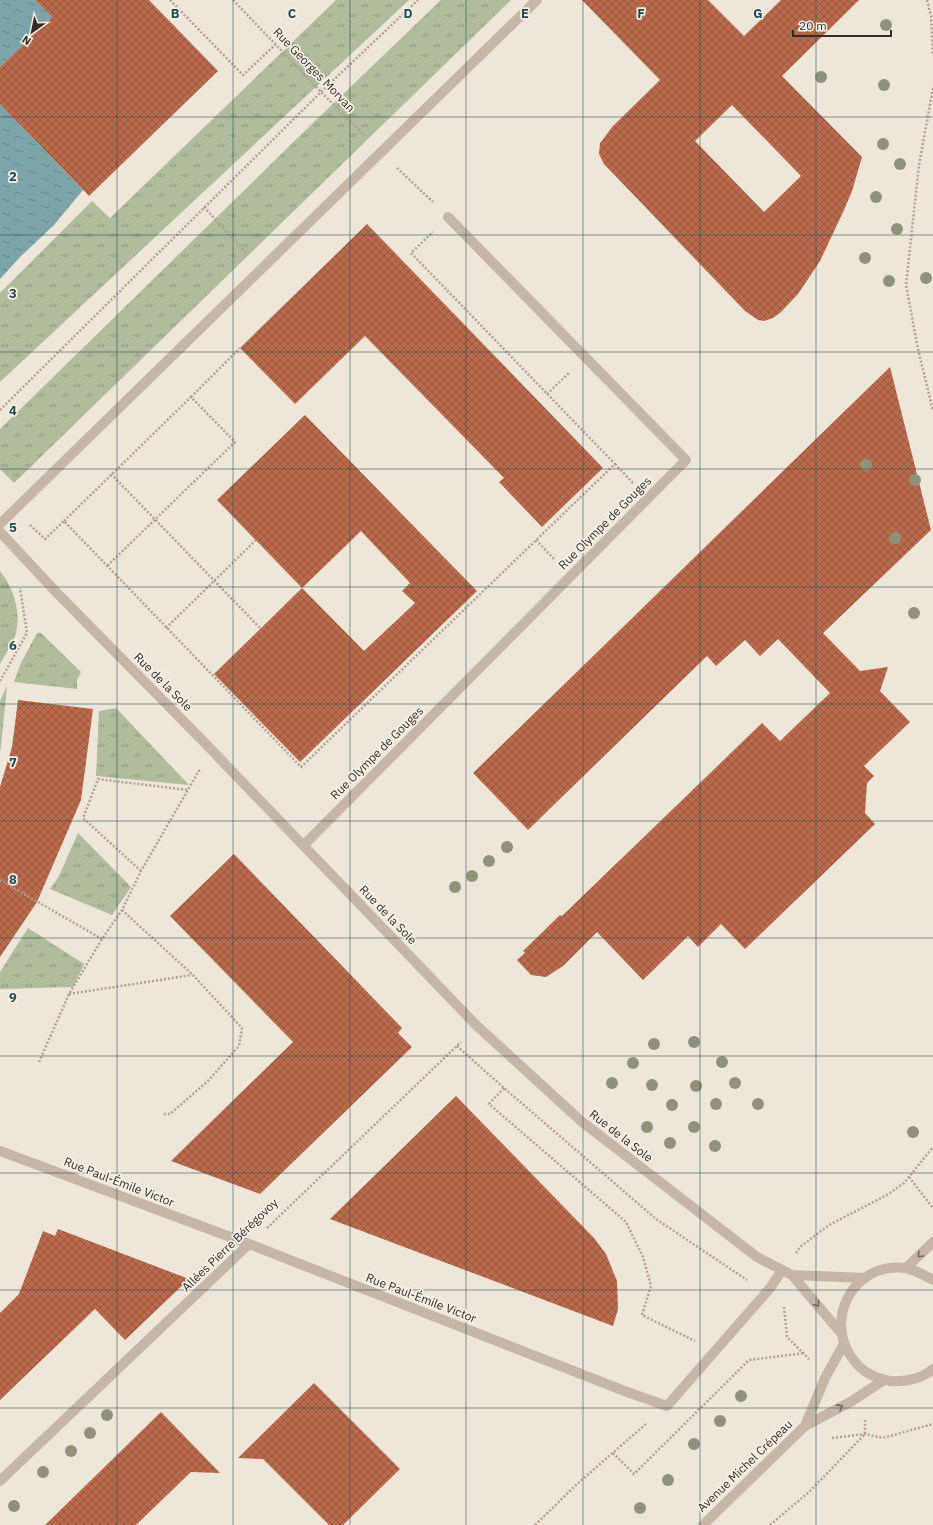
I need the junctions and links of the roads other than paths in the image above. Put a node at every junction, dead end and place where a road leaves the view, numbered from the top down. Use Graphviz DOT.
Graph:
graph roads {
  1 [pos="537,0"];
  2 [pos="448,217"];
  3 [pos="0,524"];
  4 [pos="0,532"];
  5 [pos="304,845"];
  6 [pos="0,1151"];
  7 [pos="933,1242"];
  8 [pos="249,1244"];
  9 [pos="906,1268"];
  10 [pos="782,1270"];
  11 [pos="792,1275"];
  12 [pos="865,1278"];
  13 [pos="933,1280"];
  14 [pos="841,1333"];
  15 [pos="844,1344"];
  16 [pos="932,1371"];
  17 [pos="884,1380"];
  18 [pos="805,1426"];
  19 [pos="0,1481"];
  20 [pos="703,1525"];
  1 -- 3 [label="street"];
  2 -- 5 [label="street, Rue Olympe de Gouges"];
  4 -- 5 [label="street, Rue de la Sole"];
  5 -- 10 [label="street, Rue de la Sole"];
  6 -- 8 [label="street, Rue Paul-Émile Victor"];
  7 -- 9 [label="street, one-way"];
  8 -- 10 [label="street, Rue Paul-Émile Victor"];
  8 -- 19 [label="street, Allées Pierre Bérégovoy"];
  9 -- 12 [label="street"];
  9 -- 13 [label="street"];
  10 -- 11 [label="street, Rue de la Sole"];
  11 -- 12 [label="street, Rue de la Sole"];
  11 -- 14 [label="street, Rue de la Sole, one-way"];
  12 -- 14 [label="street"];
  14 -- 15 [label="street"];
  15 -- 17 [label="street"];
  15 -- 18 [label="street, Avenue Michel Crépeau"];
  16 -- 17 [label="street"];
  18 -- 17 [label="street, Avenue Michel Crépeau, one-way"];
  18 -- 20 [label="street, Avenue Michel Crépeau"];
}
